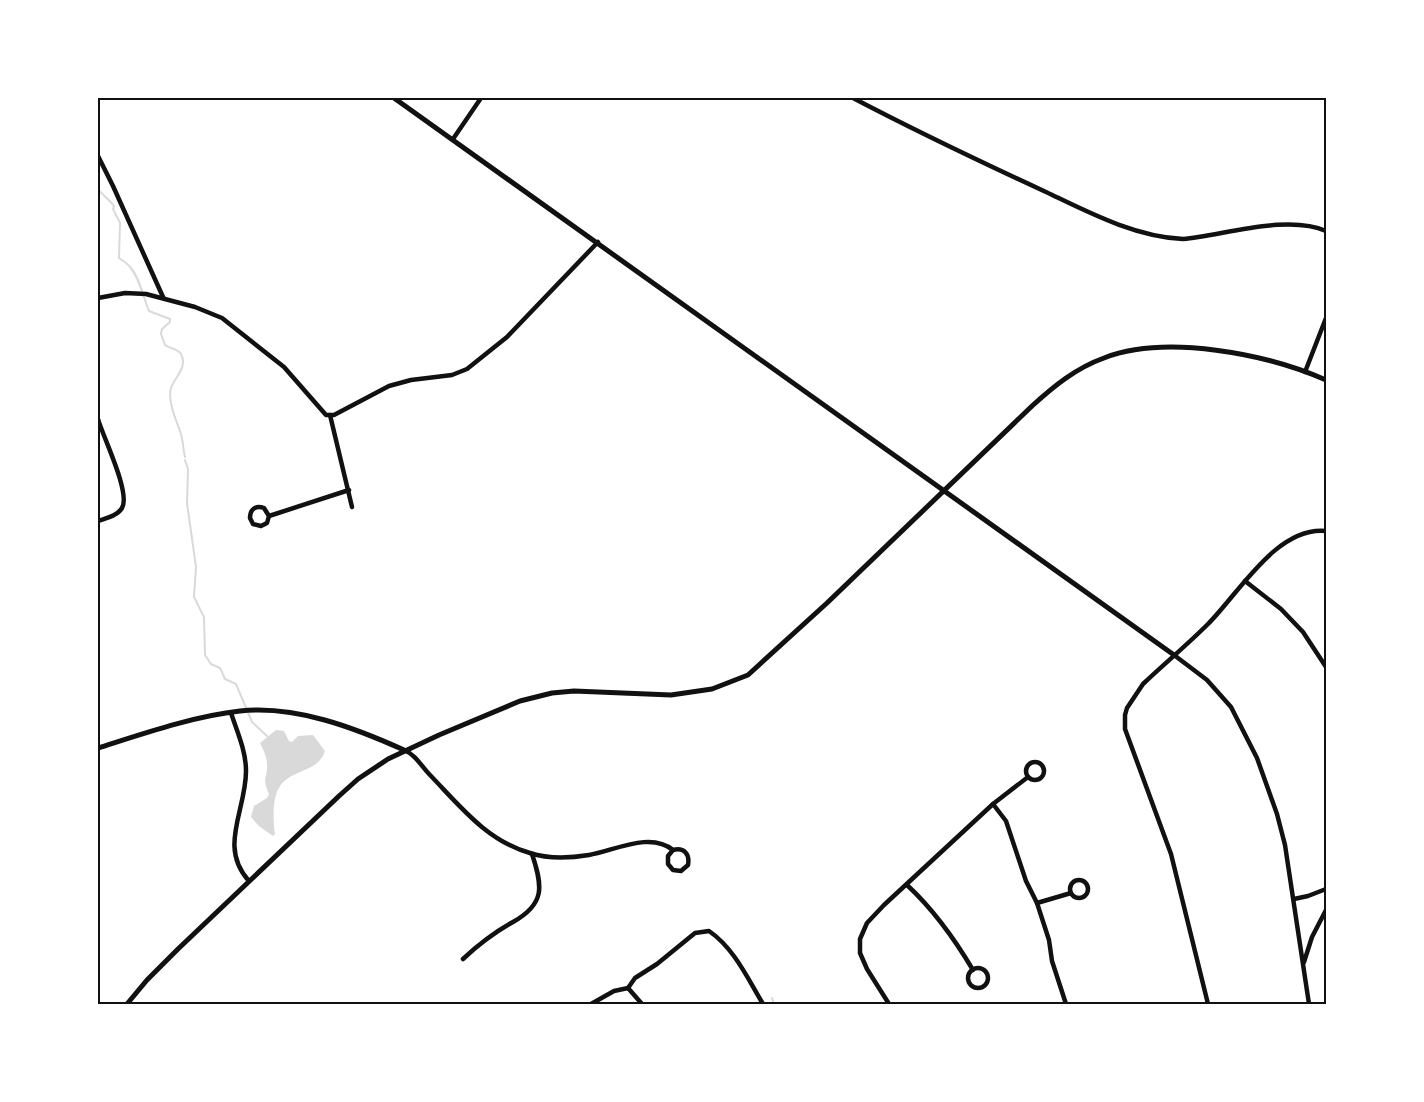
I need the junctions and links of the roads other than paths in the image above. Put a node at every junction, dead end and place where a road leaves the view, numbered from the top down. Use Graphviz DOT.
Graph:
graph roads {
  1 [pos="394,98"];
  2 [pos="481,98"];
  3 [pos="853,98"];
  4 [pos="453,139"];
  5 [pos="98,156"];
  6 [pos="1326,231"];
  7 [pos="598,242"];
  8 [pos="163,297"];
  9 [pos="98,298"];
  10 [pos="1326,318"];
  11 [pos="1305,372"];
  12 [pos="1326,380"];
  13 [pos="330,416"];
  14 [pos="98,419"];
  15 [pos="349,490"];
  16 [pos="944,491"];
  17 [pos="352,507"];
  18 [pos="270,516"];
  19 [pos="98,520"];
  20 [pos="1326,531"];
  21 [pos="1245,581"];
  22 [pos="1174,655"];
  23 [pos="1326,668"];
  24 [pos="231,713"];
  25 [pos="98,748"];
  26 [pos="404,750"];
  27 [pos="1028,777"];
  28 [pos="993,804"];
  29 [pos="673,850"];
  30 [pos="532,854"];
  31 [pos="249,881"];
  32 [pos="907,885"];
  33 [pos="1326,889"];
  34 [pos="1071,893"];
  35 [pos="1294,899"];
  36 [pos="1036,903"];
  37 [pos="1326,910"];
  38 [pos="463,959"];
  39 [pos="1303,965"];
  40 [pos="973,970"];
  41 [pos="628,988"];
  42 [pos="127,1005"];
  43 [pos="591,1005"];
  44 [pos="642,1005"];
  45 [pos="763,1005"];
  46 [pos="889,1005"];
  47 [pos="1066,1005"];
  48 [pos="1208,1005"];
  49 [pos="1309,1005"];
  1 -- 4 [label="street"];
  2 -- 4 [label="street"];
  3 -- 6 [label="street"];
  4 -- 7 [label="street"];
  5 -- 8 [label="street"];
  7 -- 13 [label="street"];
  7 -- 16 [label="street"];
  8 -- 9 [label="street"];
  8 -- 13 [label="street"];
  10 -- 11 [label="street"];
  11 -- 12 [label="street"];
  11 -- 16 [label="street"];
  13 -- 15 [label="street"];
  14 -- 19 [label="street"];
  15 -- 17 [label="street"];
  15 -- 18 [label="street"];
  16 -- 22 [label="street"];
  16 -- 26 [label="street"];
  18 -- 18 [label="street"];
  20 -- 21 [label="street"];
  21 -- 22 [label="street"];
  21 -- 23 [label="street"];
  22 -- 35 [label="street"];
  22 -- 48 [label="street"];
  24 -- 25 [label="street"];
  24 -- 26 [label="street"];
  24 -- 31 [label="street"];
  26 -- 30 [label="street"];
  26 -- 31 [label="street"];
  27 -- 28 [label="street"];
  28 -- 32 [label="street"];
  28 -- 36 [label="street"];
  29 -- 29 [label="street"];
  29 -- 30 [label="street"];
  30 -- 38 [label="street"];
  31 -- 42 [label="street"];
  32 -- 40 [label="street"];
  32 -- 46 [label="street"];
  33 -- 35 [label="street"];
  34 -- 34 [label="street"];
  34 -- 36 [label="street"];
  35 -- 39 [label="street"];
  36 -- 47 [label="street"];
  37 -- 39 [label="street"];
  39 -- 49 [label="street"];
  40 -- 40 [label="street"];
  41 -- 43 [label="street"];
  41 -- 44 [label="street"];
  41 -- 45 [label="street"];
}
